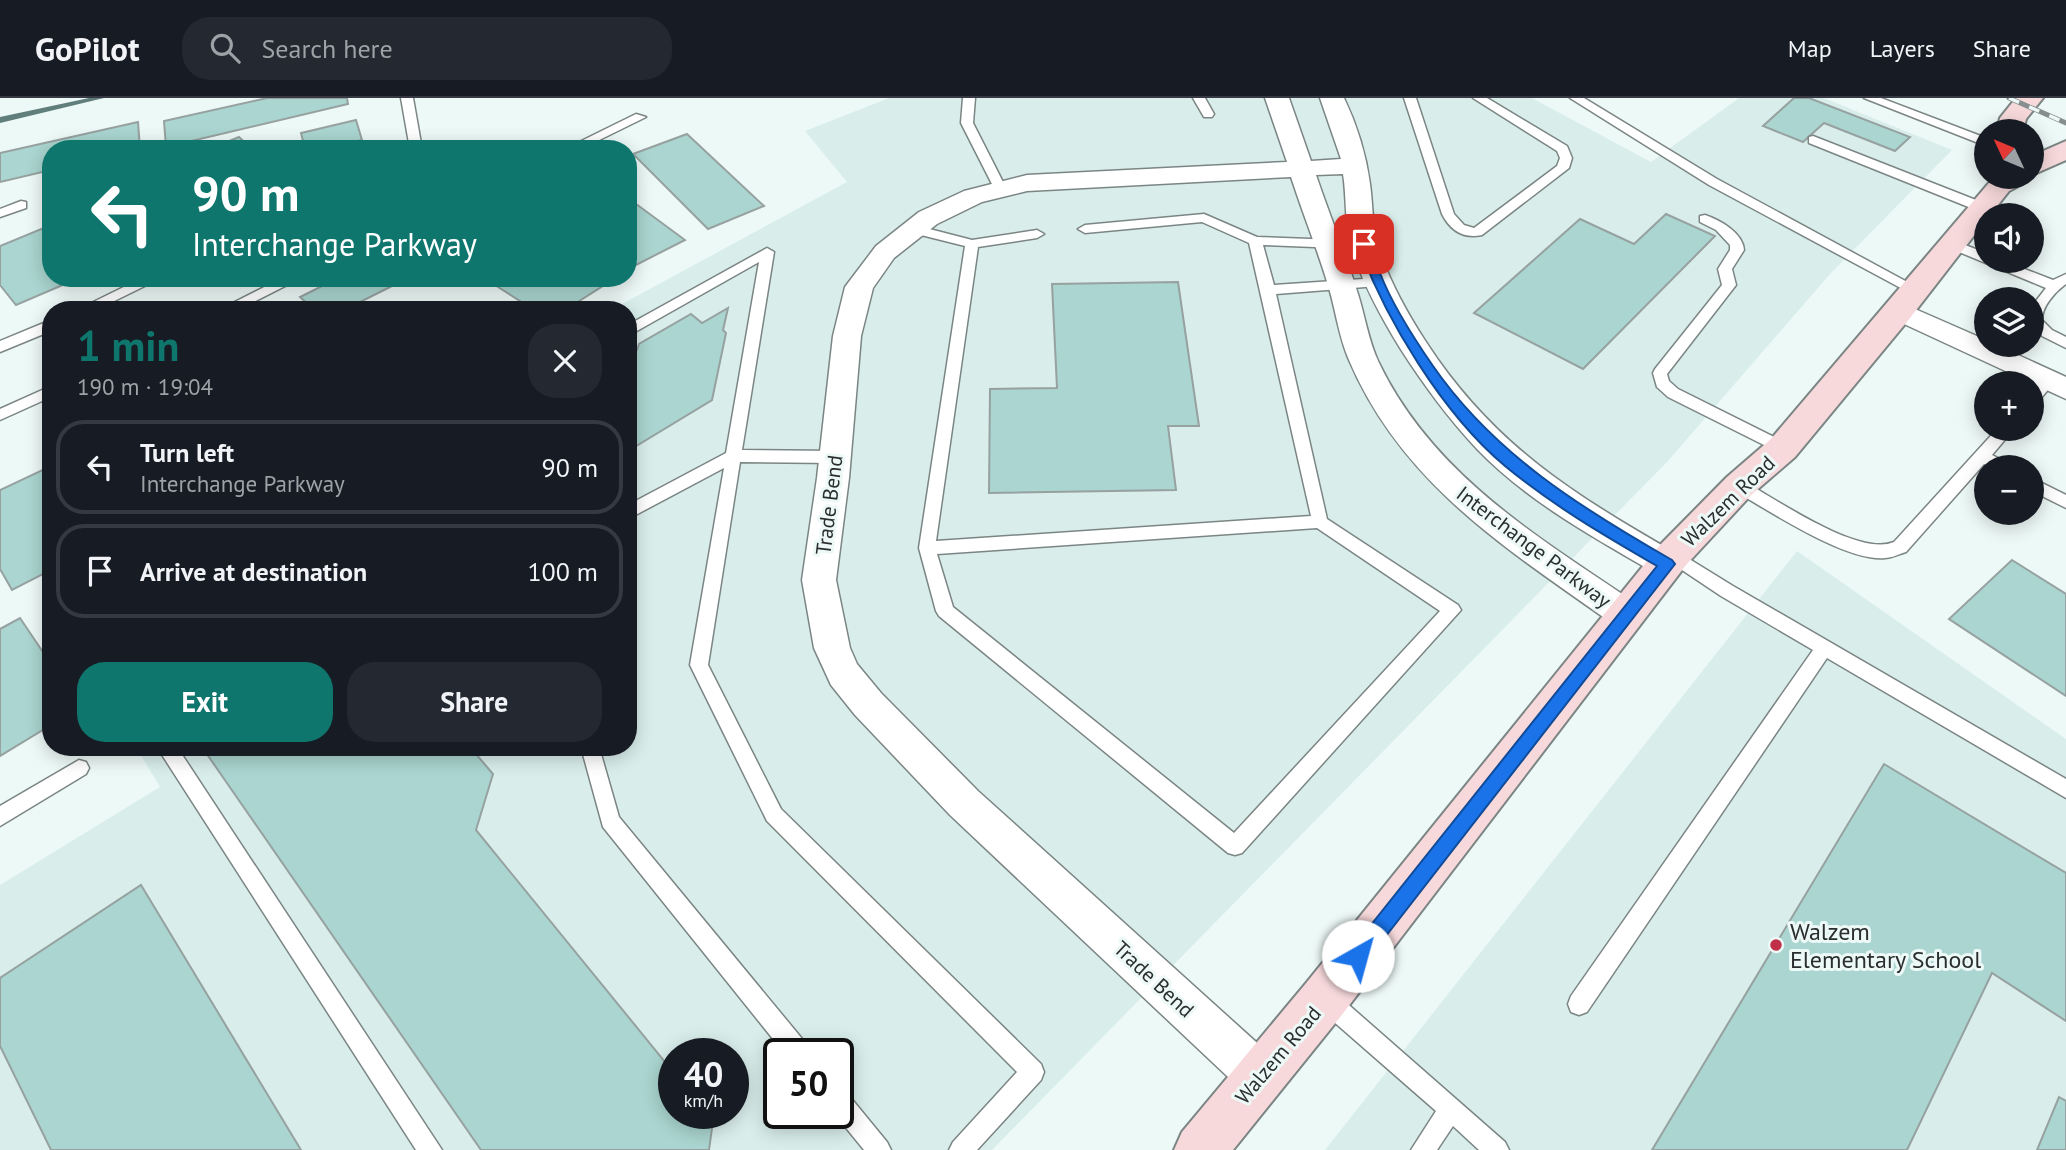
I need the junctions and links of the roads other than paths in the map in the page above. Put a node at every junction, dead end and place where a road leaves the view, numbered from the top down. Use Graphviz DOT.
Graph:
graph roads {
  1 [pos="407,98"];
  2 [pos="969,98"];
  3 [pos="1199,98"];
  4 [pos="1277,98"];
  5 [pos="1410,98"];
  6 [pos="1479,98"];
  7 [pos="1576,98"];
  8 [pos="1870,98"];
  9 [pos="1336,99"];
  10 [pos="1208,114"];
  11 [pos="640,117"];
  12 [pos="1974,137"];
  13 [pos="414,140"];
  14 [pos="591,140"];
  15 [pos="1813,140"];
  16 [pos="2066,149"];
  17 [pos="2044,161"];
  18 [pos="1355,166"];
  19 [pos="1302,168"];
  20 [pos="1000,188"];
  21 [pos="1996,189"];
  22 [pos="1984,203"];
  23 [pos="1974,204"];
  24 [pos="21,205"];
  25 [pos="0,213"];
  26 [pos="1974,216"];
  27 [pos="1705,219"];
  28 [pos="914,229"];
  29 [pos="1085,229"];
  30 [pos="1037,234"];
  31 [pos="1255,241"];
  32 [pos="972,244"];
  33 [pos="1325,244"];
  34 [pos="1364,244"];
  35 [pos="1952,244"];
  36 [pos="1974,253"];
  37 [pos="2031,273"];
  38 [pos="1378,282"];
  39 [pos="2060,282"];
  40 [pos="1341,283"];
  41 [pos="134,287"];
  42 [pos="275,287"];
  43 [pos="1268,290"];
  44 [pos="104,301"];
  45 [pos="245,301"];
  46 [pos="1907,301"];
  47 [pos="637,326"];
  48 [pos="42,329"];
  49 [pos="2066,343"];
  50 [pos="0,347"];
  51 [pos="2049,389"];
  52 [pos="42,395"];
  53 [pos="0,415"];
  54 [pos="1996,441"];
  55 [pos="1783,448"];
  56 [pos="1984,455"];
  57 [pos="733,456"];
  58 [pos="835,457"];
  59 [pos="1974,466"];
  60 [pos="1739,486"];
  61 [pos="2044,490"];
  62 [pos="2066,502"];
  63 [pos="637,508"];
  64 [pos="1320,522"];
  65 [pos="927,548"];
  66 [pos="1670,560"];
  67 [pos="1625,614"];
  68 [pos="1824,648"];
  69 [pos="172,756"];
  70 [pos="592,756"];
  71 [pos="79,768"];
  72 [pos="2066,789"];
  73 [pos="0,817"];
  74 [pos="1324,999"];
  75 [pos="1580,1004"];
  76 [pos="787,1038"];
  77 [pos="1260,1076"];
  78 [pos="1450,1110"];
  79 [pos="854,1120"];
  80 [pos="430,1150"];
  81 [pos="879,1150"];
  82 [pos="961,1150"];
  83 [pos="1200,1150"];
  84 [pos="1423,1150"];
  85 [pos="1497,1150"];
  1 -- 13 [label="lane"];
  2 -- 20 [label="lane"];
  3 -- 10 [label="lane"];
  4 -- 19 [label="street, Interchange Parkway"];
  5 -- 6 [label="lane"];
  7 -- 46 [label="lane"];
  8 -- 12 [label="lane"];
  9 -- 18 [label="street"];
  11 -- 14 [label="lane"];
  15 -- 23 [label="lane"];
  16 -- 17 [label="main road"];
  18 -- 19 [label="street, Trade Bend"];
  18 -- 34 [label="street"];
  19 -- 20 [label="street, Trade Bend"];
  19 -- 33 [label="street, Interchange Parkway"];
  20 -- 28 [label="street, Trade Bend"];
  21 -- 22 [label="main road, Walzem Road"];
  24 -- 25 [label="lane"];
  26 -- 35 [label="main road, Walzem Road"];
  27 -- 55 [label="lane"];
  28 -- 32 [label="lane"];
  28 -- 58 [label="street, Trade Bend"];
  29 -- 31 [label="lane"];
  30 -- 32 [label="lane"];
  31 -- 33 [label="lane"];
  31 -- 43 [label="lane"];
  32 -- 65 [label="lane"];
  33 -- 34 [label="lane"];
  33 -- 40 [label="street, Interchange Parkway"];
  34 -- 38 [label="street"];
  35 -- 36 [label="lane"];
  35 -- 46 [label="main road, Walzem Road"];
  37 -- 39 [label="lane"];
  38 -- 40 [label="lane"];
  38 -- 66 [label="street"];
  39 -- 49 [label="lane"];
  40 -- 43 [label="lane"];
  40 -- 67 [label="street, Interchange Parkway"];
  41 -- 44 [label="lane"];
  42 -- 45 [label="lane"];
  43 -- 64 [label="lane"];
  46 -- 51 [label="street"];
  46 -- 55 [label="main road, Walzem Road"];
  47 -- 57 [label="lane"];
  48 -- 50 [label="lane"];
  52 -- 53 [label="lane"];
  54 -- 56 [label="lane"];
  55 -- 60 [label="main road, Walzem Road"];
  57 -- 58 [label="lane"];
  57 -- 63 [label="lane"];
  57 -- 82 [label="lane"];
  58 -- 77 [label="street, Trade Bend"];
  59 -- 60 [label="lane"];
  60 -- 66 [label="main road, Walzem Road"];
  61 -- 62 [label="lane"];
  64 -- 65 [label="lane"];
  64 -- 65 [label="lane"];
  66 -- 67 [label="main road, Walzem Road"];
  66 -- 68 [label="lane"];
  67 -- 74 [label="main road, Walzem Road"];
  68 -- 72 [label="lane"];
  68 -- 75 [label="lane"];
  69 -- 80 [label="lane"];
  70 -- 76 [label="lane"];
  71 -- 73 [label="lane"];
  74 -- 77 [label="main road, Walzem Road"];
  74 -- 78 [label="lane"];
  77 -- 83 [label="main road, Walzem Road"];
  78 -- 84 [label="lane"];
  78 -- 85 [label="lane"];
  79 -- 81 [label="lane"];
}
